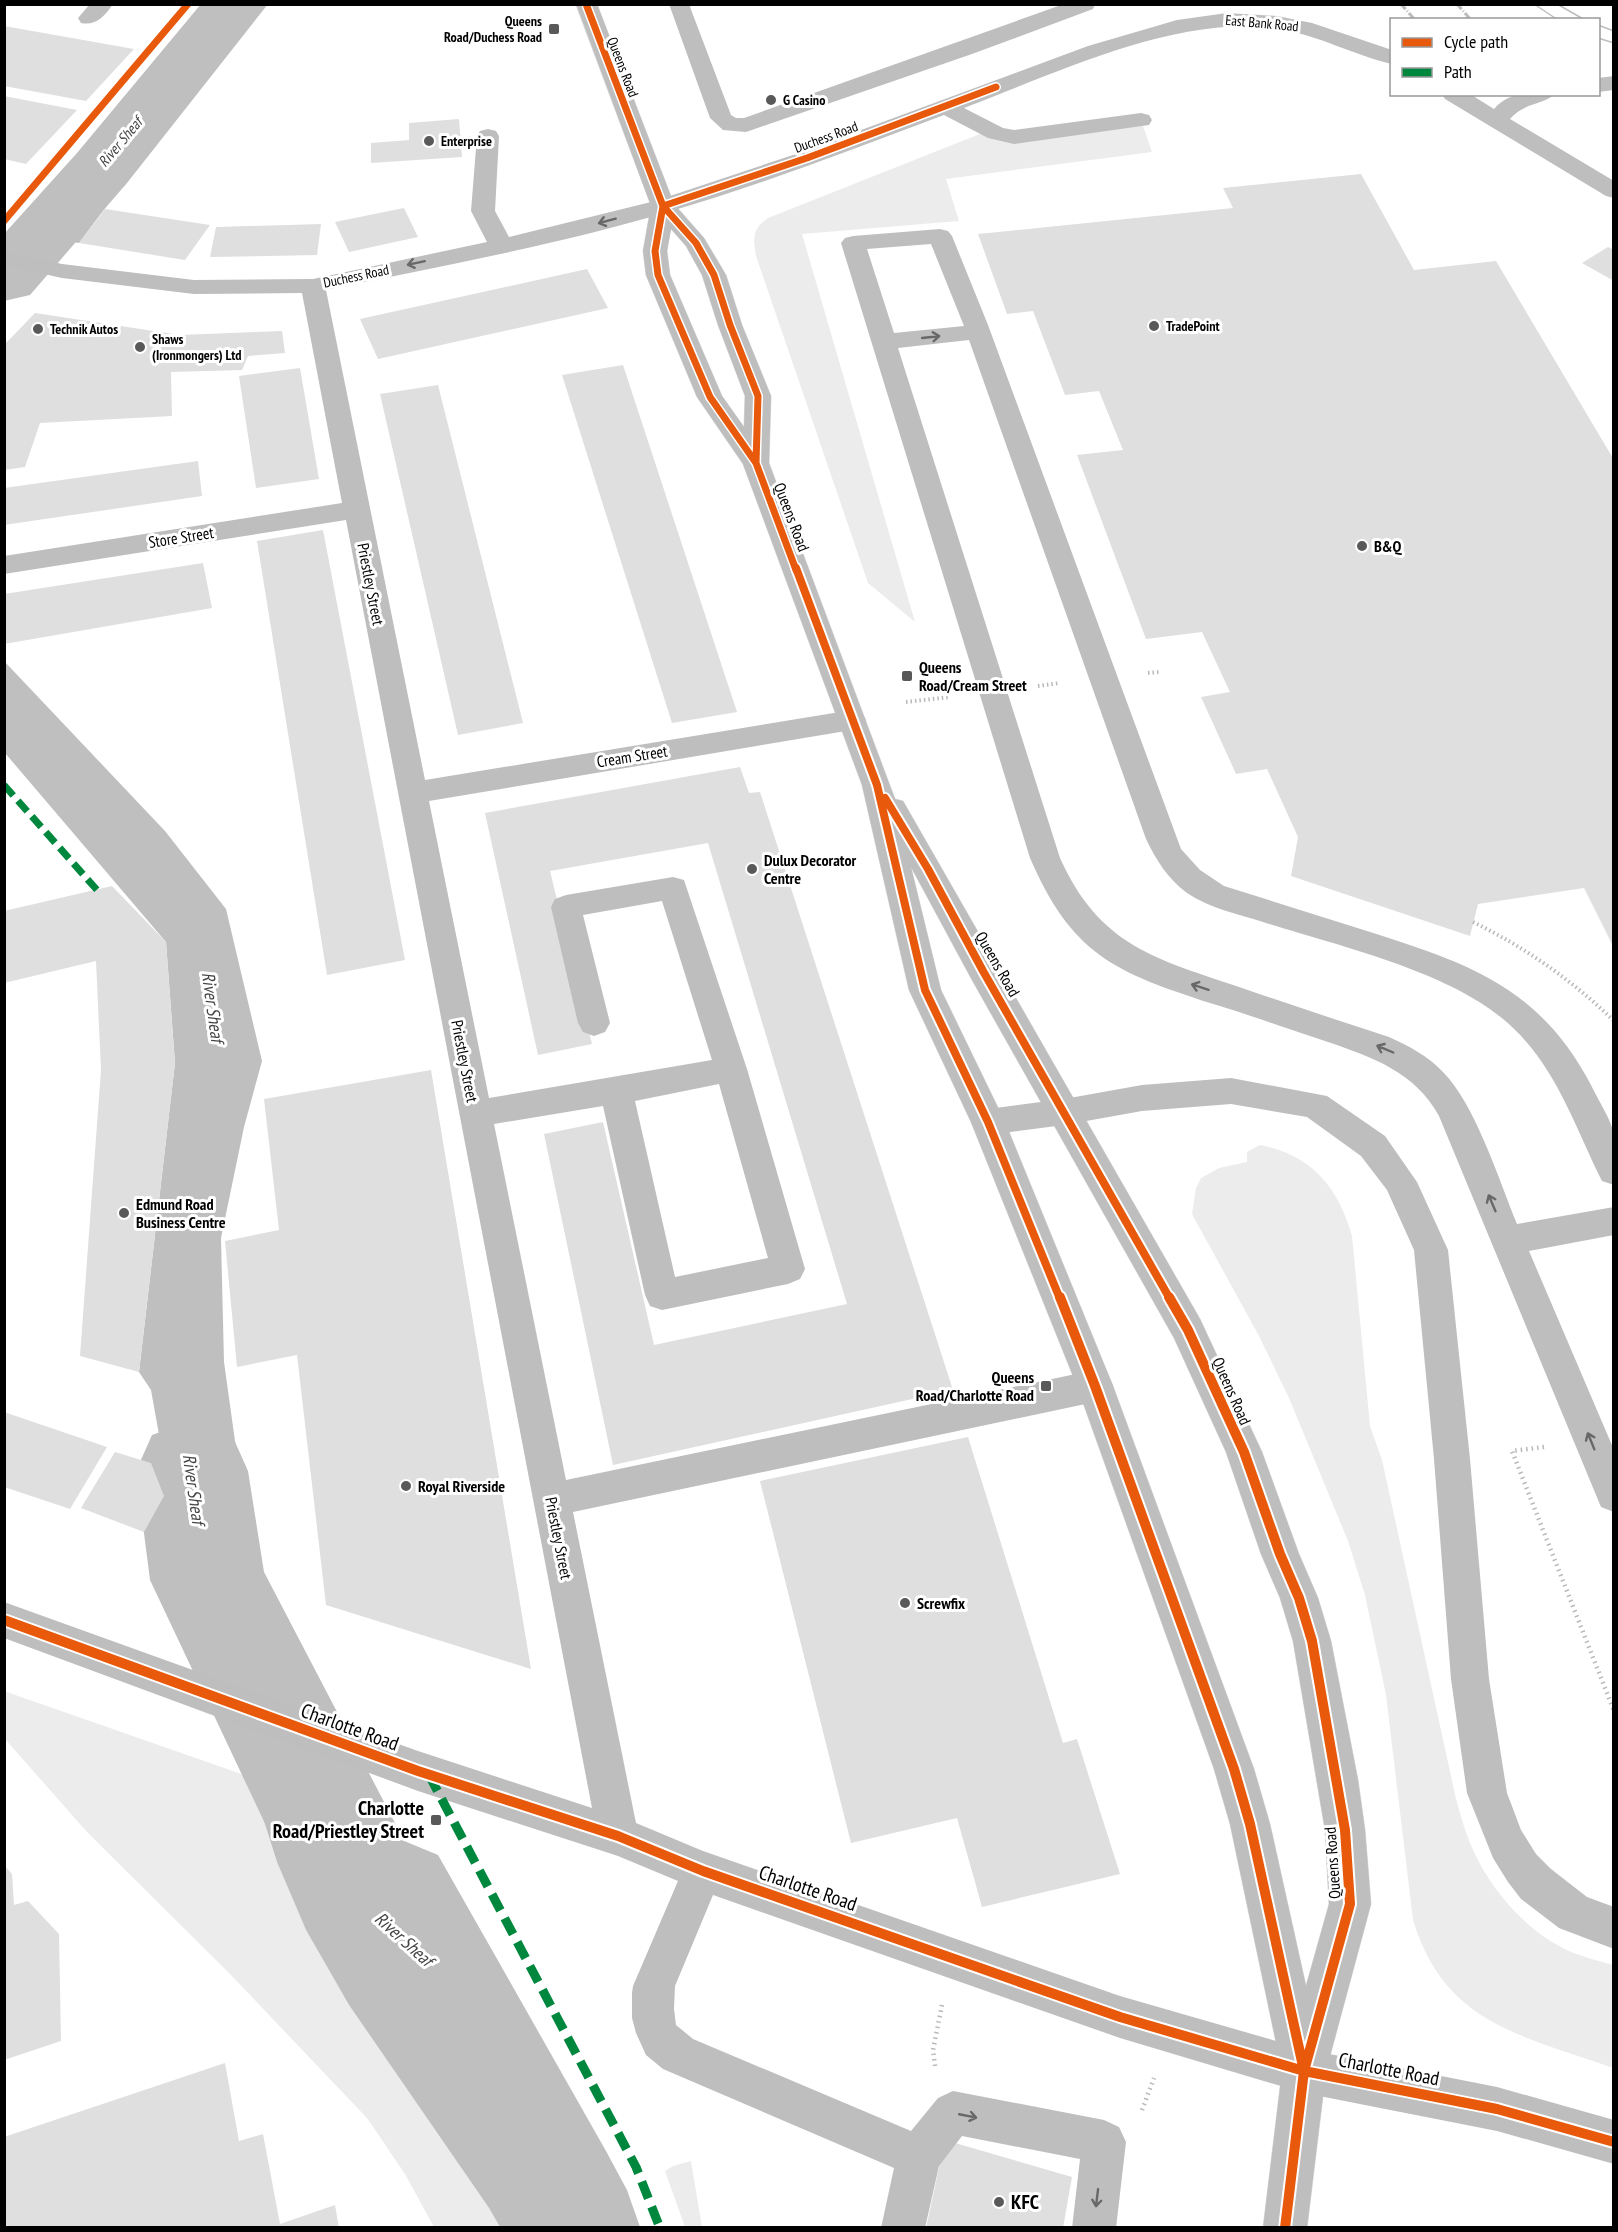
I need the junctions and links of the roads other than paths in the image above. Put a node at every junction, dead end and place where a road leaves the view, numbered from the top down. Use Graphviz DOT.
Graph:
graph roads {
  1 [pos="586,4"];
  2 [pos="682,4"];
  3 [pos="1085,4"];
  4 [pos="1232,4"];
  5 [pos="1298,4"];
  6 [pos="1212,20"];
  7 [pos="1340,27"];
  8 [pos="1021,53"];
  9 [pos="1390,57"];
  10 [pos="1390,57"];
  11 [pos="976,69"];
  12 [pos="1456,96"];
  13 [pos="1535,96"];
  14 [pos="946,107"];
  15 [pos="1141,120"];
  16 [pos="1497,121"];
  17 [pos="488,136"];
  18 [pos="1614,191"];
  19 [pos="663,206"];
  20 [pos="501,245"];
  21 [pos="4,258"];
  22 [pos="313,286"];
  23 [pos="978,332"];
  24 [pos="884,342"];
  25 [pos="756,463"];
  26 [pos="357,509"];
  27 [pos="4,565"];
  28 [pos="852,720"];
  29 [pos="877,785"];
  30 [pos="412,793"];
  31 [pos="594,1023"];
  32 [pos="731,1069"];
  33 [pos="616,1091"];
  34 [pos="1064,1112"];
  35 [pos="475,1114"];
  36 [pos="988,1122"];
  37 [pos="1614,1171"];
  38 [pos="1614,1221"];
  39 [pos="1508,1240"];
  40 [pos="1095,1386"];
  41 [pos="1614,1495"];
  42 [pos="552,1500"];
  43 [pos="4,1620"];
  44 [pos="618,1836"];
  45 [pos="703,1871"];
  46 [pos="1614,1928"];
  47 [pos="1304,2071"];
  48 [pos="1614,2142"];
  49 [pos="919,2156"];
  50 [pos="903,2228"];
  51 [pos="1094,2228"];
  52 [pos="1285,2228"];
  1 -- 19 [label="main road, Queens Road"];
  2 -- 11 [label="main road"];
  3 -- 8 [label="main road"];
  4 -- 6 [label="main road"];
  5 -- 7 [label="main road"];
  6 -- 7 [label="main road, East Bank Road"];
  6 -- 8 [label="main road, Duchess Road"];
  6 -- 9 [label="main road, East Bank Road"];
  7 -- 10 [label="main road, East Bank Road"];
  8 -- 11 [label="main road, Duchess Road"];
  8 -- 11 [label="main road"];
  11 -- 14 [label="main road, Duchess Road"];
  12 -- 16 [label="main road"];
  13 -- 16 [label="main road"];
  14 -- 15 [label="main road"];
  14 -- 19 [label="main road, Duchess Road"];
  16 -- 18 [label="main road"];
  17 -- 20 [label="main road"];
  19 -- 20 [label="main road, Duchess Road, one-way"];
  19 -- 25 [label="main road, Queens Road"];
  19 -- 25 [label="main road, Queens Road"];
  20 -- 22 [label="main road, Duchess Road, one-way"];
  21 -- 22 [label="main road, Duchess Road"];
  22 -- 26 [label="main road, Priestley Street"];
  24 -- 23 [label="main road, one-way"];
  23 -- 24 [label="main road"];
  23 -- 37 [label="main road"];
  39 -- 24 [label="main road, one-way"];
  25 -- 28 [label="main road, Queens Road"];
  26 -- 27 [label="main road, Store Street"];
  26 -- 30 [label="main road, Priestley Street"];
  28 -- 29 [label="main road, Queens Road"];
  28 -- 30 [label="main road, Cream Street"];
  29 -- 34 [label="main road, Queens Road"];
  29 -- 36 [label="main road, Queens Road"];
  30 -- 35 [label="main road, Priestley Street"];
  31 -- 32 [label="main road"];
  32 -- 33 [label="main road"];
  32 -- 33 [label="main road"];
  33 -- 35 [label="main road"];
  34 -- 36 [label="main road"];
  34 -- 46 [label="main road"];
  34 -- 47 [label="main road, Queens Road"];
  35 -- 42 [label="main road, Priestley Street"];
  36 -- 40 [label="main road, Queens Road"];
  38 -- 39 [label="main road"];
  41 -- 39 [label="main road, one-way"];
  40 -- 42 [label="main road"];
  40 -- 47 [label="main road, Queens Road"];
  42 -- 44 [label="main road, Priestley Street"];
  43 -- 44 [label="main road, Charlotte Road"];
  44 -- 45 [label="main road, Charlotte Road"];
  45 -- 47 [label="main road, Charlotte Road"];
  45 -- 49 [label="main road"];
  47 -- 48 [label="main road, Charlotte Road"];
  47 -- 52 [label="main road, Queens Road"];
  49 -- 50 [label="main road"];
  49 -- 51 [label="main road, one-way"];
}
